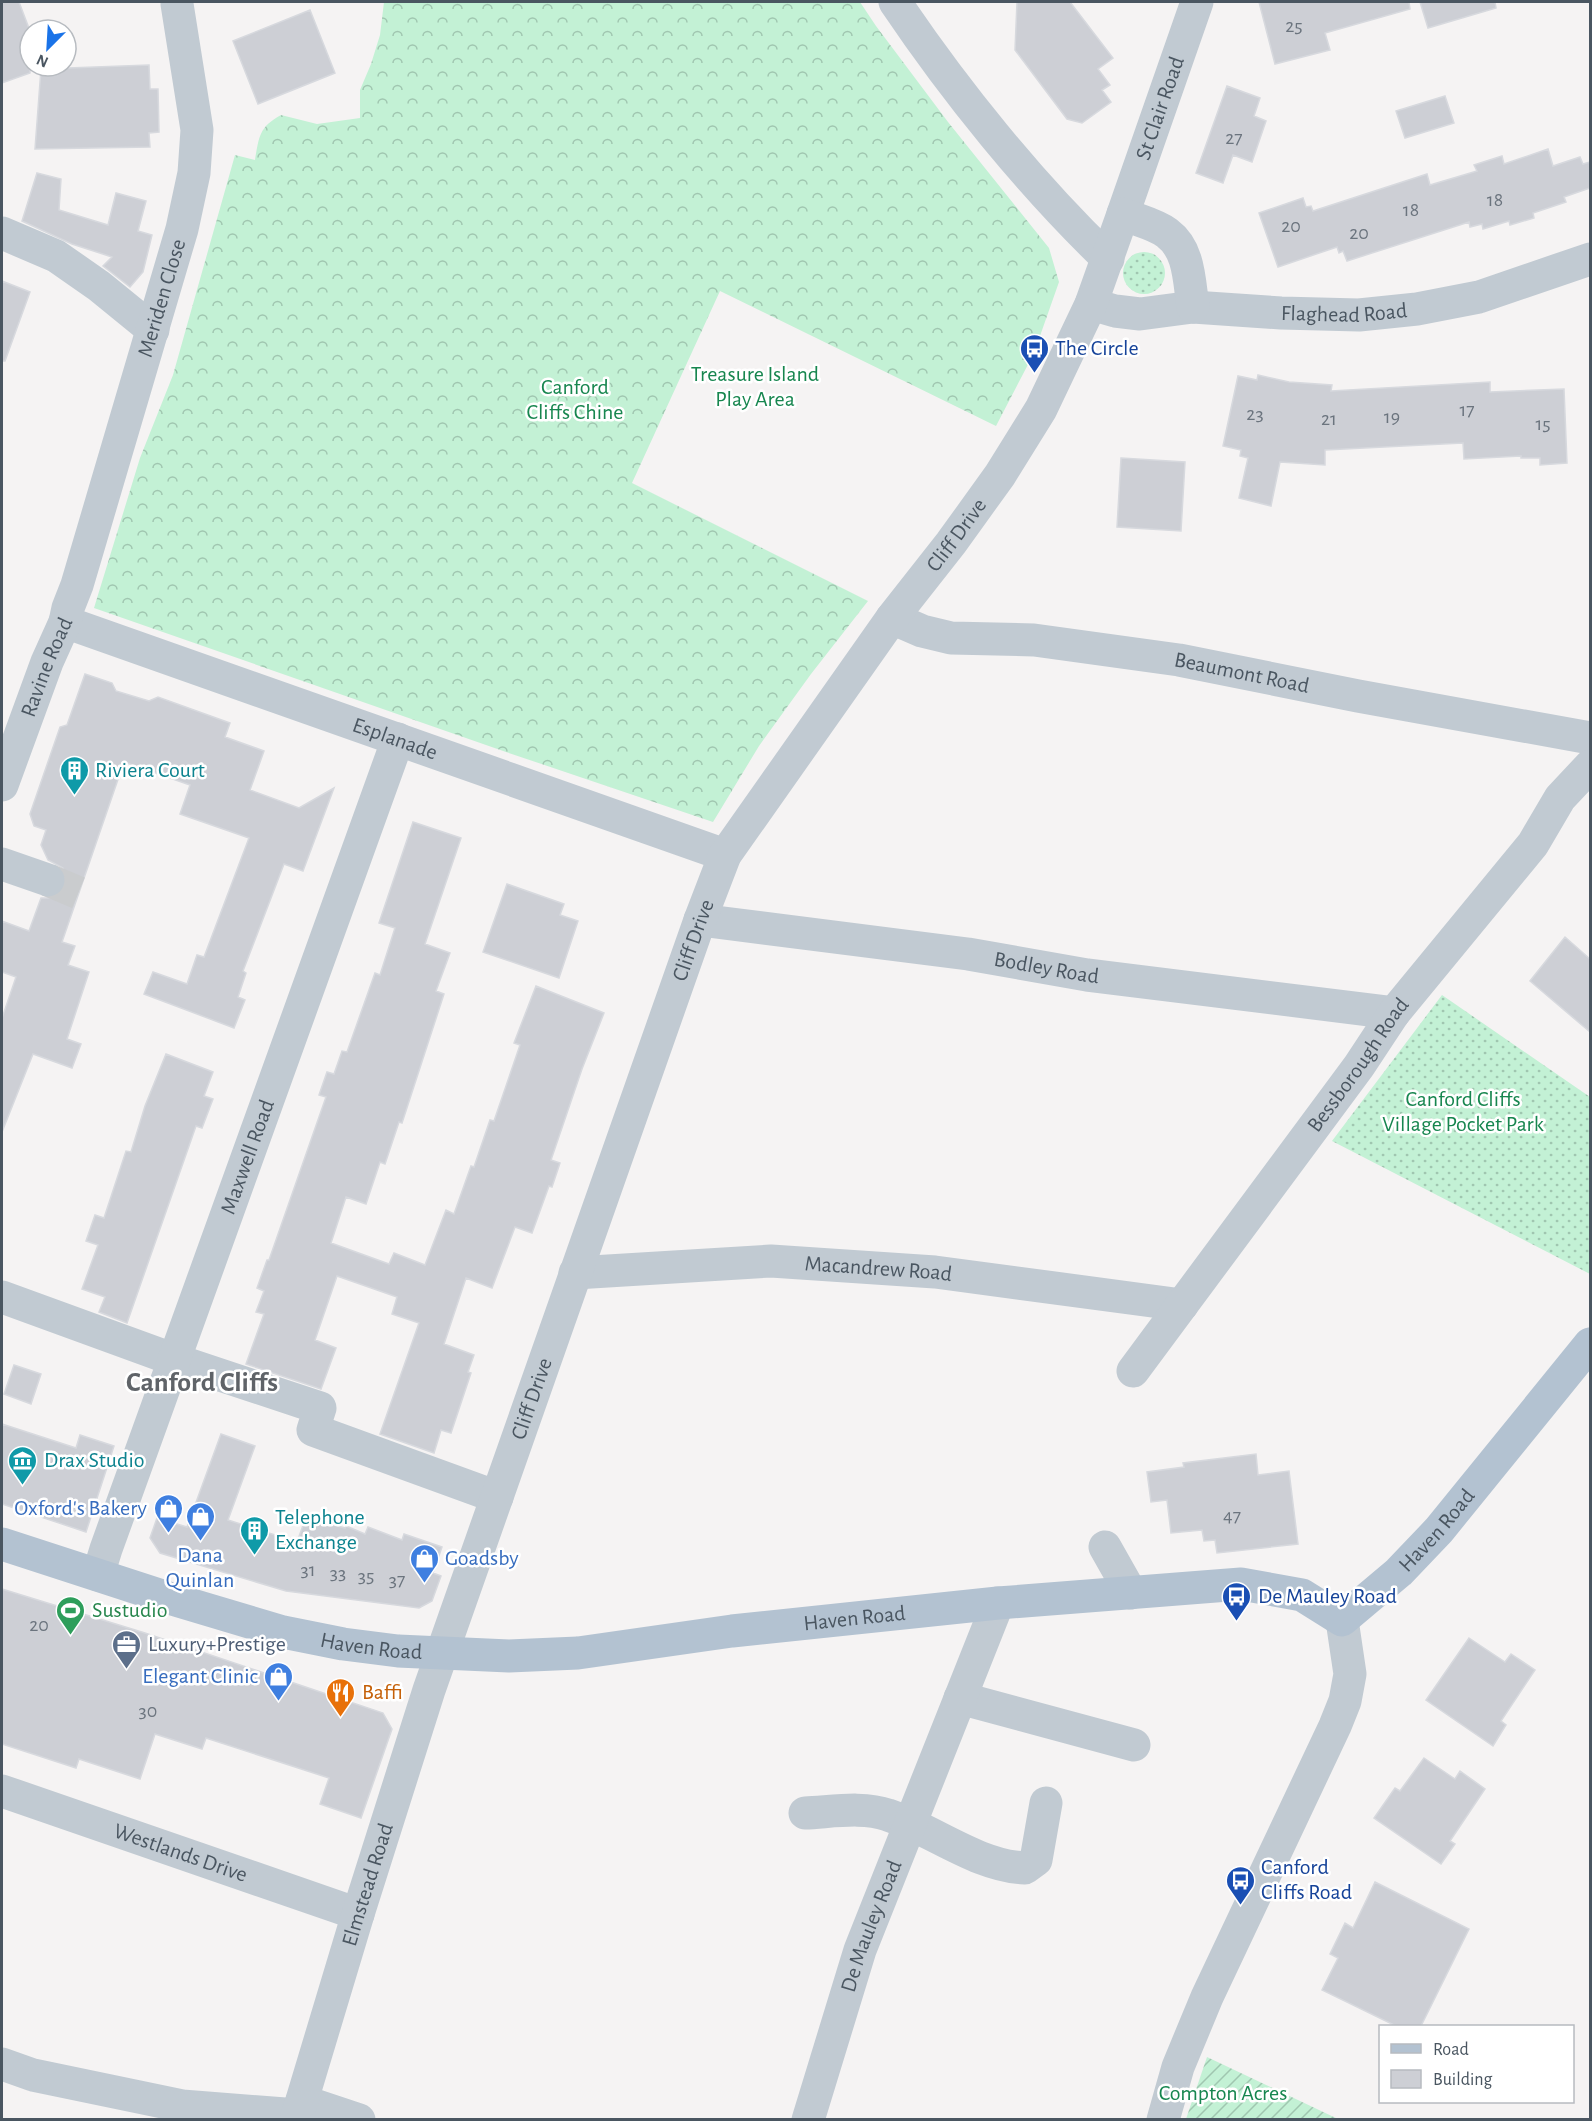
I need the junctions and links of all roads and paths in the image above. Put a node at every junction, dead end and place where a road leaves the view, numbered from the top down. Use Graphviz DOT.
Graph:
graph roads {
  1 [pos="895,2"];
  2 [pos="1197,2"];
  3 [pos="177,4"];
  4 [pos="1123,214"];
  5 [pos="2,232"];
  6 [pos="1108,259"];
  7 [pos="1590,259"];
  8 [pos="1090,304"];
  9 [pos="1193,307"];
  10 [pos="153,330"];
  11 [pos="65,607"];
  12 [pos="892,618"];
  13 [pos="1590,738"];
  14 [pos="398,739"];
  15 [pos="1590,766"];
  16 [pos="2,784"];
  17 [pos="725,855"];
  18 [pos="2,864"];
  19 [pos="48,880"];
  20 [pos="700,920"];
  21 [pos="1394,1013"];
  22 [pos="575,1273"];
  23 [pos="2,1296"];
  24 [pos="1182,1305"];
  25 [pos="1590,1344"];
  26 [pos="175,1360"];
  27 [pos="1133,1371"];
  28 [pos="497,1497"];
  29 [pos="2,1544"];
  30 [pos="1105,1547"];
  31 [pos="98,1575"];
  32 [pos="1131,1593"];
  33 [pos="998,1603"];
  34 [pos="1342,1620"];
  35 [pos="443,1652"];
  36 [pos="960,1698"];
  37 [pos="1134,1745"];
  38 [pos="2,1791"];
  39 [pos="1046,1803"];
  40 [pos="805,1812"];
  41 [pos="910,1825"];
  42 [pos="358,1914"];
  43 [pos="2,2064"];
  44 [pos="299,2112"];
  45 [pos="359,2120"];
  46 [pos="808,2120"];
  47 [pos="1163,2120"];
  1 -- 6 [label="street"];
  2 -- 4 [label="street, St Clair Road"];
  3 -- 10 [label="street, Meriden Close"];
  4 -- 6 [label="street"];
  4 -- 9 [label="street"];
  5 -- 10 [label="street"];
  6 -- 8 [label="street"];
  7 -- 9 [label="street, Flaghead Road"];
  8 -- 9 [label="street, Flaghead Road"];
  8 -- 12 [label="street, Cliff Drive"];
  10 -- 11 [label="street, Meriden Close"];
  11 -- 14 [label="street, Esplanade"];
  11 -- 16 [label="street, Ravine Road"];
  12 -- 13 [label="street, Beaumont Road"];
  12 -- 17 [label="street, Cliff Drive"];
  14 -- 17 [label="street, Esplanade"];
  14 -- 26 [label="street, Maxwell Road"];
  15 -- 21 [label="street, Bessborough Road"];
  17 -- 20 [label="street, Cliff Drive"];
  18 -- 19 [label="street"];
  20 -- 21 [label="street, Bodley Road"];
  20 -- 22 [label="street, Cliff Drive"];
  21 -- 24 [label="street, Bessborough Road"];
  22 -- 24 [label="street, Macandrew Road"];
  22 -- 28 [label="street, Cliff Drive"];
  23 -- 26 [label="street"];
  24 -- 27 [label="street, Bessborough Road"];
  25 -- 34 [label="main road, Haven Road"];
  26 -- 28 [label="street"];
  26 -- 31 [label="street, Maxwell Road"];
  28 -- 35 [label="street, Cliff Drive"];
  29 -- 31 [label="main road, Haven Road"];
  30 -- 32 [label="street"];
  31 -- 35 [label="main road, Haven Road"];
  32 -- 33 [label="main road, Haven Road"];
  32 -- 34 [label="main road, Haven Road"];
  33 -- 35 [label="main road, Haven Road"];
  33 -- 36 [label="street, De Mauley Road"];
  34 -- 47 [label="street"];
  35 -- 42 [label="street, Elmstead Road"];
  36 -- 37 [label="street"];
  36 -- 41 [label="street, De Mauley Road"];
  38 -- 42 [label="street, Westlands Drive"];
  39 -- 41 [label="street"];
  40 -- 41 [label="street"];
  41 -- 46 [label="street, De Mauley Road"];
  42 -- 44 [label="street, Elmstead Road"];
  43 -- 44 [label="street"];
  44 -- 45 [label="street"];
}
